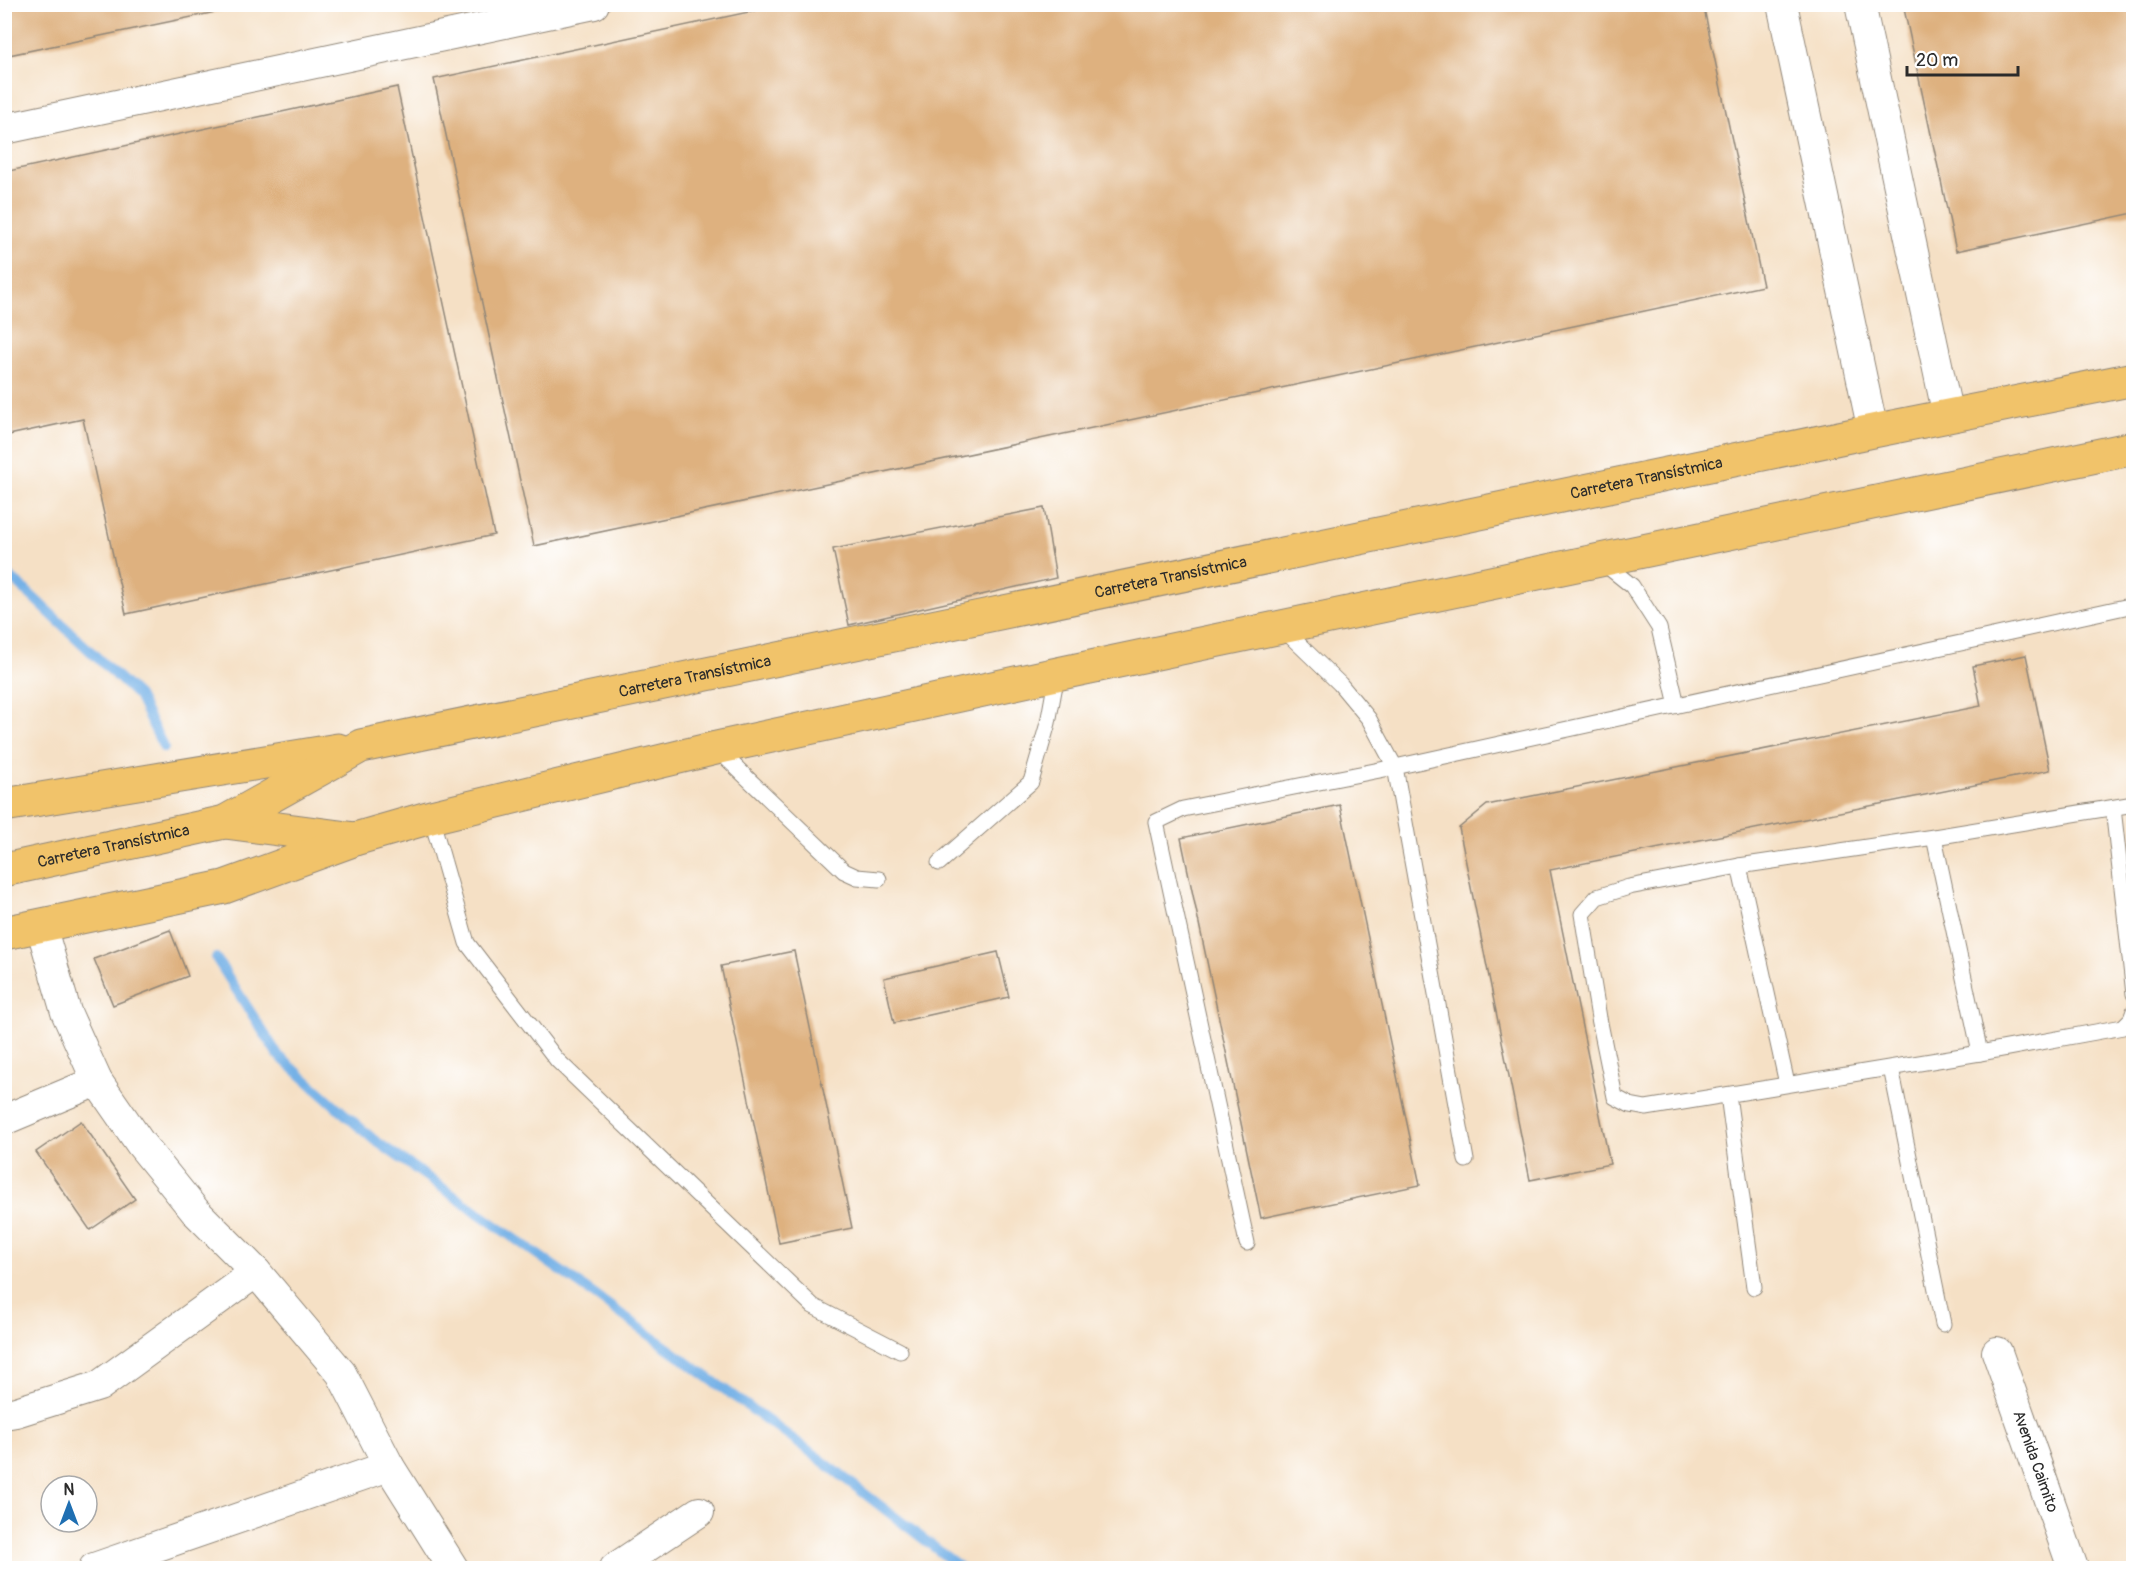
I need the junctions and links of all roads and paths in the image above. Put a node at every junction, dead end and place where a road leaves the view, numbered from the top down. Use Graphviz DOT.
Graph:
graph roads {
  1 [pos="594,4"];
  2 [pos="1782,4"];
  3 [pos="1860,4"];
  4 [pos="4,129"];
  5 [pos="2133,379"];
  6 [pos="1948,416"];
  7 [pos="1873,431"];
  8 [pos="2133,448"];
  9 [pos="1600,560"];
  10 [pos="2133,605"];
  11 [pos="1281,627"];
  12 [pos="1057,674"];
  13 [pos="1677,705"];
  14 [pos="361,746"];
  15 [pos="717,748"];
  16 [pos="1395,767"];
  17 [pos="2133,804"];
  18 [pos="4,805"];
  19 [pos="2113,808"];
  20 [pos="431,817"];
  21 [pos="225,822"];
  22 [pos="1934,837"];
  23 [pos="355,839"];
  24 [pos="939,863"];
  25 [pos="1739,866"];
  26 [pos="4,870"];
  27 [pos="879,879"];
  28 [pos="41,926"];
  29 [pos="4,933"];
  30 [pos="2133,994"];
  31 [pos="2133,1011"];
  32 [pos="1980,1053"];
  33 [pos="1891,1068"];
  34 [pos="97,1081"];
  35 [pos="1787,1084"];
  36 [pos="1728,1095"];
  37 [pos="4,1120"];
  38 [pos="1466,1160"];
  39 [pos="1247,1243"];
  40 [pos="256,1272"];
  41 [pos="1754,1287"];
  42 [pos="1943,1323"];
  43 [pos="900,1350"];
  44 [pos="1997,1352"];
  45 [pos="4,1414"];
  46 [pos="389,1466"];
  47 [pos="699,1512"];
  48 [pos="133,1563"];
  49 [pos="94,1569"];
  50 [pos="453,1569"];
  51 [pos="615,1569"];
  52 [pos="2073,1569"];
  1 -- 4 [label="street"];
  2 -- 7 [label="street"];
  3 -- 6 [label="street"];
  5 -- 6 [label="main road, Carretera Transístmica"];
  6 -- 7 [label="main road, Carretera Transístmica"];
  7 -- 14 [label="main road, Carretera Transístmica"];
  8 -- 9 [label="main road, Carretera Transístmica"];
  9 -- 11 [label="main road, Carretera Transístmica"];
  9 -- 13 [label="lane"];
  10 -- 13 [label="lane"];
  11 -- 12 [label="main road, Carretera Transístmica"];
  11 -- 16 [label="lane"];
  12 -- 15 [label="main road, Carretera Transístmica"];
  12 -- 24 [label="lane"];
  13 -- 16 [label="lane"];
  14 -- 18 [label="main road"];
  14 -- 21 [label="main road, Carretera Transístmica"];
  15 -- 20 [label="main road, Carretera Transístmica"];
  15 -- 27 [label="lane"];
  16 -- 38 [label="lane"];
  16 -- 39 [label="lane"];
  17 -- 19 [label="lane"];
  19 -- 22 [label="lane"];
  19 -- 30 [label="lane"];
  20 -- 23 [label="main road, Carretera Transístmica"];
  20 -- 43 [label="lane"];
  21 -- 23 [label="main road, Carretera Transístmica"];
  21 -- 26 [label="main road, Carretera Transístmica"];
  22 -- 25 [label="lane"];
  22 -- 32 [label="lane"];
  23 -- 28 [label="main road"];
  25 -- 35 [label="lane"];
  25 -- 36 [label="lane"];
  28 -- 29 [label="main road"];
  28 -- 34 [label="street"];
  31 -- 32 [label="lane"];
  32 -- 33 [label="lane"];
  33 -- 35 [label="lane"];
  33 -- 42 [label="lane"];
  34 -- 37 [label="street"];
  34 -- 40 [label="street"];
  35 -- 36 [label="lane"];
  36 -- 41 [label="lane"];
  40 -- 45 [label="street"];
  40 -- 46 [label="street"];
  44 -- 52 [label="street, Avenida Caimito"];
  46 -- 48 [label="street"];
  46 -- 50 [label="street"];
  47 -- 51 [label="street"];
  48 -- 49 [label="street"];
}
